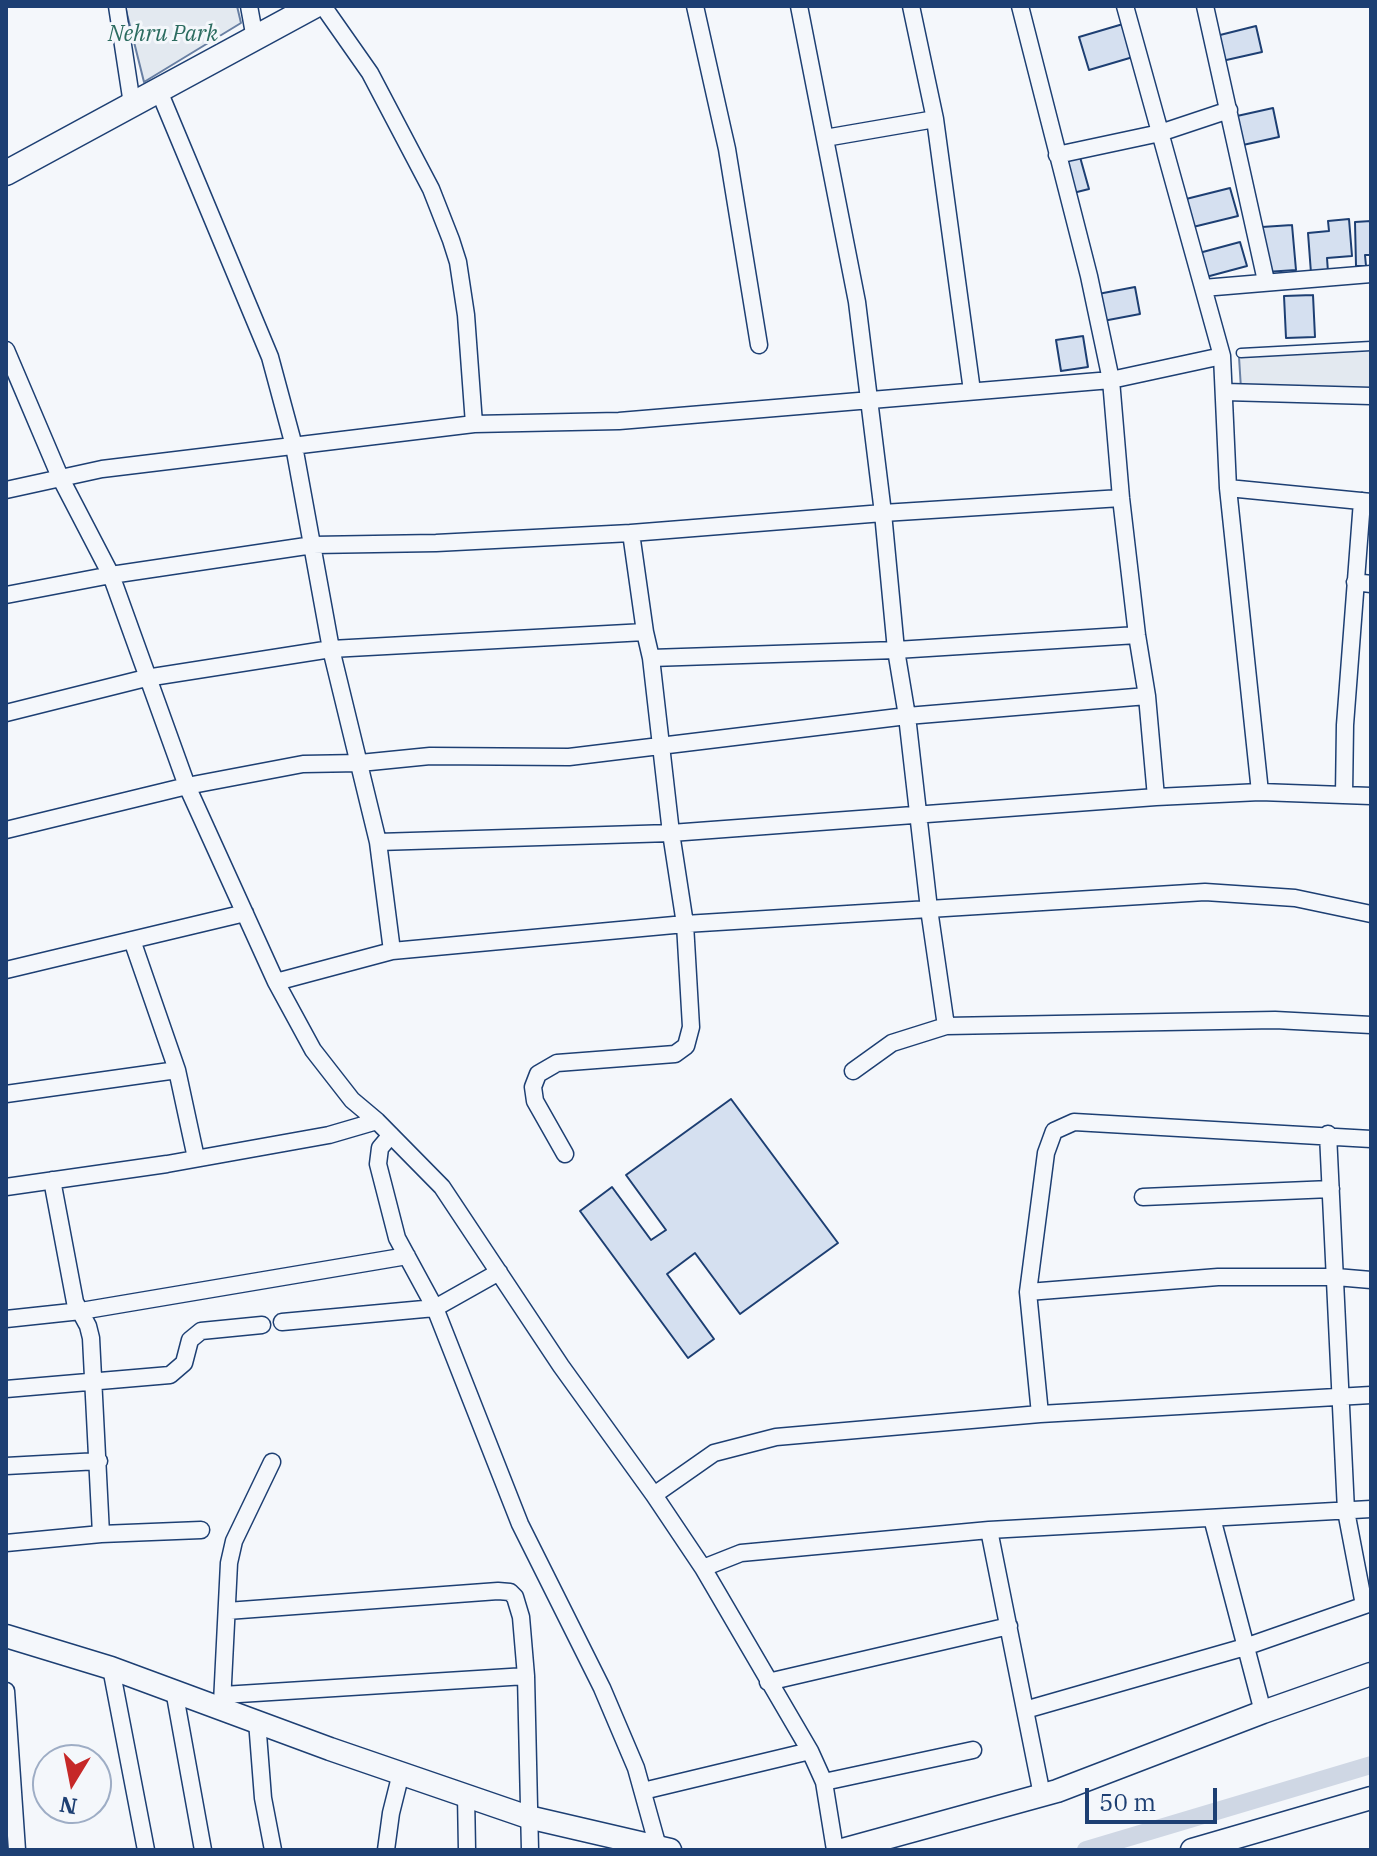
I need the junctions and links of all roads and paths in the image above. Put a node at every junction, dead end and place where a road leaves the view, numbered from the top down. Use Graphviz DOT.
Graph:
graph roads {
  1 [pos="117,6"];
  2 [pos="249,6"];
  3 [pos="314,6"];
  4 [pos="323,6"];
  5 [pos="695,6"];
  6 [pos="799,6"];
  7 [pos="911,6"];
  8 [pos="1020,6"];
  9 [pos="1125,6"];
  10 [pos="1205,6"];
  11 [pos="255,39"];
  12 [pos="159,91"];
  13 [pos="132,104"];
  14 [pos="1229,110"];
  15 [pos="935,119"];
  16 [pos="1160,133"];
  17 [pos="825,138"];
  18 [pos="1057,155"];
  19 [pos="6,173"];
  20 [pos="1371,274"];
  21 [pos="1266,281"];
  22 [pos="1203,288"];
  23 [pos="759,345"];
  24 [pos="1371,346"];
  25 [pos="6,350"];
  26 [pos="1241,353"];
  27 [pos="1222,356"];
  28 [pos="1111,380"];
  29 [pos="972,391"];
  30 [pos="1225,392"];
  31 [pos="1371,396"];
  32 [pos="869,399"];
  33 [pos="474,424"];
  34 [pos="294,446"];
  35 [pos="60,477"];
  36 [pos="1228,488"];
  37 [pos="6,490"];
  38 [pos="1121,498"];
  39 [pos="1367,502"];
  40 [pos="883,513"];
  41 [pos="631,533"];
  42 [pos="313,545"];
  43 [pos="111,575"];
  44 [pos="1363,583"];
  45 [pos="6,595"];
  46 [pos="645,632"];
  47 [pos="1137,635"];
  48 [pos="331,649"];
  49 [pos="896,650"];
  50 [pos="651,658"];
  51 [pos="146,678"];
  52 [pos="1147,696"];
  53 [pos="6,713"];
  54 [pos="907,716"];
  55 [pos="660,745"];
  56 [pos="360,763"];
  57 [pos="187,786"];
  58 [pos="1260,792"];
  59 [pos="1344,795"];
  60 [pos="1371,796"];
  61 [pos="1156,797"];
  62 [pos="920,814"];
  63 [pos="6,830"];
  64 [pos="671,833"];
  65 [pos="378,842"];
  66 [pos="929,909"];
  67 [pos="245,913"];
  68 [pos="1371,914"];
  69 [pos="685,924"];
  70 [pos="132,940"];
  71 [pos="392,951"];
  72 [pos="6,970"];
  73 [pos="276,982"];
  74 [pos="1371,1025"];
  75 [pos="946,1026"];
  76 [pos="177,1070"];
  77 [pos="853,1071"];
  78 [pos="6,1094"];
  79 [pos="377,1121"];
  80 [pos="1328,1134"];
  81 [pos="391,1135"];
  82 [pos="1371,1139"];
  83 [pos="565,1154"];
  84 [pos="196,1158"];
  85 [pos="52,1180"];
  86 [pos="6,1187"];
  87 [pos="1331,1189"];
  88 [pos="1143,1197"];
  89 [pos="407,1256"];
  90 [pos="499,1272"];
  91 [pos="1336,1277"];
  92 [pos="1371,1280"];
  93 [pos="1028,1292"];
  94 [pos="435,1308"];
  95 [pos="81,1311"];
  96 [pos="6,1319"];
  97 [pos="282,1322"];
  98 [pos="262,1325"];
  99 [pos="94,1382"];
  100 [pos="6,1389"];
  101 [pos="1371,1395"];
  102 [pos="1342,1396"];
  103 [pos="1040,1414"];
  104 [pos="99,1461"];
  105 [pos="272,1462"];
  106 [pos="6,1466"];
  107 [pos="654,1495"];
  108 [pos="1371,1509"];
  109 [pos="1346,1511"];
  110 [pos="1212,1518"];
  111 [pos="201,1530"];
  112 [pos="989,1530"];
  113 [pos="101,1534"];
  114 [pos="6,1543"];
  115 [pos="703,1568"];
  116 [pos="1367,1604"];
  117 [pos="227,1611"];
  118 [pos="1009,1626"];
  119 [pos="6,1636"];
  120 [pos="1245,1647"];
  121 [pos="111,1668"];
  122 [pos="1371,1674"];
  123 [pos="526,1676"];
  124 [pos="768,1682"];
  125 [pos="174,1690"];
  126 [pos="6,1691"];
  127 [pos="222,1702"];
  128 [pos="1025,1710"];
  129 [pos="1263,1712"];
  130 [pos="257,1721"];
  131 [pos="973,1750"];
  132 [pos="810,1751"];
  133 [pos="401,1773"];
  134 [pos="824,1782"];
  135 [pos="643,1791"];
  136 [pos="466,1795"];
  137 [pos="1042,1795"];
  138 [pos="1371,1798"];
  139 [pos="528,1817"];
  140 [pos="595,1841"];
  141 [pos="664,1849"];
  142 [pos="17,1850"];
  143 [pos="146,1850"];
  144 [pos="203,1850"];
  145 [pos="273,1850"];
  146 [pos="386,1850"];
  147 [pos="467,1850"];
  148 [pos="530,1850"];
  149 [pos="835,1850"];
  150 [pos="842,1850"];
  151 [pos="1192,1850"];
  1 -- 13 [label="street"];
  2 -- 11 [label="street"];
  3 -- 11 [label="main road"];
  4 -- 33 [label="street"];
  5 -- 23 [label="street"];
  6 -- 17 [label="street"];
  7 -- 15 [label="street"];
  8 -- 18 [label="street"];
  9 -- 16 [label="street"];
  10 -- 14 [label="street"];
  11 -- 12 [label="main road"];
  12 -- 13 [label="main road"];
  12 -- 34 [label="street"];
  13 -- 19 [label="main road"];
  14 -- 16 [label="street"];
  14 -- 21 [label="street"];
  15 -- 17 [label="street"];
  15 -- 29 [label="street"];
  16 -- 18 [label="street"];
  16 -- 22 [label="street"];
  17 -- 32 [label="street"];
  18 -- 28 [label="street"];
  20 -- 21 [label="street"];
  21 -- 22 [label="street"];
  22 -- 27 [label="street"];
  24 -- 26 [label="lane"];
  25 -- 35 [label="street"];
  27 -- 28 [label="street"];
  27 -- 30 [label="street"];
  28 -- 29 [label="street"];
  28 -- 38 [label="street"];
  29 -- 32 [label="street"];
  30 -- 31 [label="street"];
  30 -- 36 [label="street"];
  32 -- 33 [label="street"];
  32 -- 40 [label="street"];
  33 -- 34 [label="street"];
  34 -- 35 [label="street"];
  34 -- 42 [label="street"];
  35 -- 37 [label="street"];
  35 -- 43 [label="street"];
  36 -- 39 [label="street"];
  36 -- 58 [label="street"];
  38 -- 40 [label="street"];
  38 -- 47 [label="street"];
  39 -- 44 [label="street"];
  40 -- 41 [label="street"];
  40 -- 49 [label="street"];
  41 -- 42 [label="street"];
  41 -- 46 [label="street"];
  42 -- 43 [label="street"];
  42 -- 48 [label="street"];
  43 -- 45 [label="street"];
  43 -- 51 [label="street"];
  44 -- 59 [label="street"];
  46 -- 48 [label="street"];
  46 -- 50 [label="street"];
  47 -- 49 [label="street"];
  47 -- 52 [label="street"];
  48 -- 51 [label="street"];
  48 -- 56 [label="street"];
  49 -- 50 [label="street"];
  49 -- 54 [label="street"];
  50 -- 55 [label="street"];
  51 -- 53 [label="street"];
  51 -- 57 [label="street"];
  52 -- 54 [label="street"];
  52 -- 61 [label="street"];
  54 -- 55 [label="street"];
  54 -- 62 [label="street"];
  55 -- 56 [label="street"];
  55 -- 64 [label="street"];
  56 -- 57 [label="street"];
  56 -- 65 [label="street"];
  57 -- 63 [label="street"];
  57 -- 67 [label="street"];
  58 -- 59 [label="street"];
  58 -- 61 [label="street"];
  59 -- 60 [label="street"];
  61 -- 62 [label="street"];
  62 -- 64 [label="street"];
  62 -- 66 [label="street"];
  64 -- 65 [label="street"];
  64 -- 69 [label="street"];
  65 -- 71 [label="street"];
  66 -- 68 [label="street"];
  66 -- 69 [label="street"];
  66 -- 75 [label="street"];
  67 -- 70 [label="street"];
  67 -- 73 [label="street"];
  69 -- 71 [label="street"];
  69 -- 83 [label="street"];
  70 -- 72 [label="street"];
  70 -- 76 [label="street"];
  71 -- 73 [label="street"];
  73 -- 79 [label="street"];
  74 -- 75 [label="street"];
  75 -- 77 [label="street"];
  76 -- 78 [label="street"];
  76 -- 84 [label="street"];
  79 -- 81 [label="street"];
  79 -- 84 [label="street"];
  80 -- 82 [label="street"];
  80 -- 87 [label="street"];
  80 -- 93 [label="street"];
  81 -- 89 [label="street"];
  81 -- 90 [label="street"];
  84 -- 85 [label="street"];
  85 -- 86 [label="street"];
  85 -- 95 [label="street"];
  87 -- 88 [label="street"];
  87 -- 91 [label="street"];
  89 -- 94 [label="street"];
  89 -- 95 [label="street"];
  90 -- 94 [label="street"];
  90 -- 107 [label="street"];
  91 -- 92 [label="street"];
  91 -- 93 [label="street"];
  91 -- 102 [label="street"];
  93 -- 103 [label="street"];
  94 -- 97 [label="street"];
  94 -- 135 [label="street"];
  95 -- 96 [label="street"];
  95 -- 99 [label="street"];
  98 -- 99 [label="street"];
  99 -- 100 [label="street"];
  99 -- 104 [label="street"];
  101 -- 102 [label="street"];
  102 -- 103 [label="street"];
  102 -- 109 [label="street"];
  103 -- 107 [label="street"];
  104 -- 106 [label="street"];
  104 -- 113 [label="street"];
  105 -- 117 [label="street"];
  107 -- 115 [label="street"];
  108 -- 109 [label="street"];
  109 -- 110 [label="street"];
  109 -- 116 [label="street"];
  110 -- 112 [label="street"];
  110 -- 120 [label="street"];
  111 -- 113 [label="street"];
  112 -- 115 [label="street"];
  112 -- 118 [label="street"];
  113 -- 114 [label="street"];
  115 -- 124 [label="street"];
  116 -- 120 [label="street"];
  117 -- 123 [label="street"];
  117 -- 127 [label="street"];
  118 -- 124 [label="street"];
  118 -- 128 [label="street"];
  119 -- 121 [label="street"];
  120 -- 128 [label="street"];
  120 -- 129 [label="street"];
  121 -- 125 [label="street"];
  121 -- 143 [label="street"];
  122 -- 129 [label="street"];
  123 -- 127 [label="street"];
  123 -- 139 [label="street"];
  124 -- 132 [label="street"];
  125 -- 127 [label="street"];
  125 -- 144 [label="street"];
  126 -- 142 [label="street"];
  127 -- 130 [label="street"];
  128 -- 137 [label="street"];
  129 -- 137 [label="street"];
  130 -- 133 [label="street"];
  130 -- 145 [label="street"];
  131 -- 134 [label="street"];
  132 -- 134 [label="street"];
  132 -- 135 [label="street"];
  133 -- 136 [label="street"];
  133 -- 146 [label="street"];
  134 -- 149 [label="street"];
  135 -- 141 [label="street"];
  136 -- 139 [label="street"];
  136 -- 147 [label="street"];
  137 -- 150 [label="street"];
  138 -- 151 [label="street"];
  139 -- 140 [label="street"];
  139 -- 148 [label="street"];
  140 -- 141 [label="street"];
}
